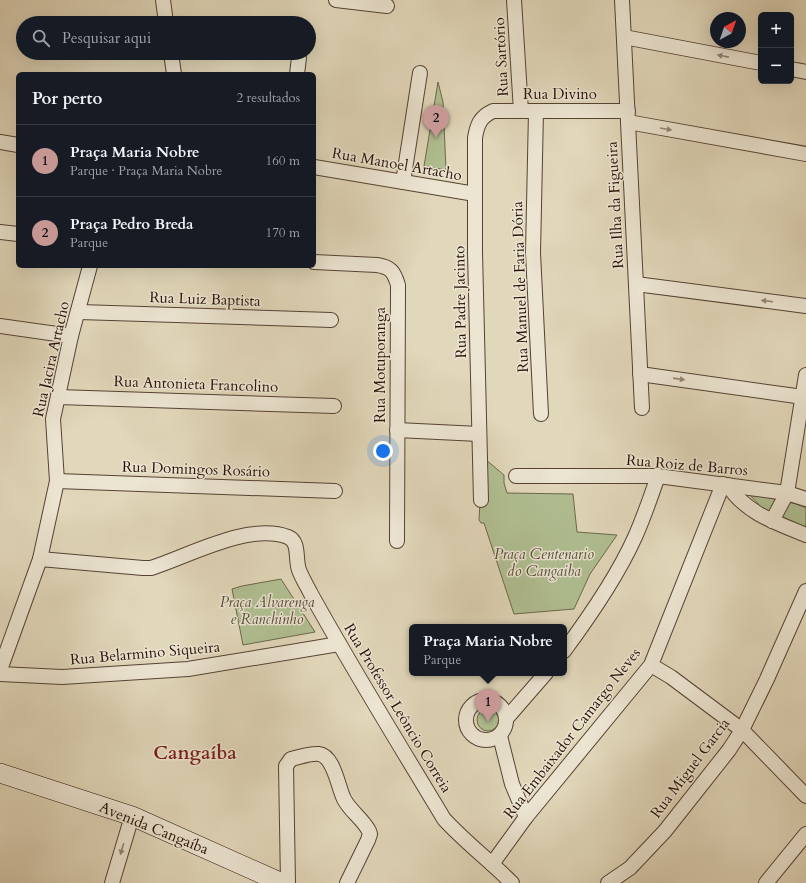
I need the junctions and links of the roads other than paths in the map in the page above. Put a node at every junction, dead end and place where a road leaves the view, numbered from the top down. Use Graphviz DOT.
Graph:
graph roads {
  1 [pos="163,0"];
  2 [pos="336,0"];
  3 [pos="514,0"];
  4 [pos="622,0"];
  5 [pos="387,6"];
  6 [pos="165,16"];
  7 [pos="624,37"];
  8 [pos="172,60"];
  9 [pos="299,60"];
  10 [pos="758,62"];
  11 [pos="794,70"];
  12 [pos="174,72"];
  13 [pos="297,72"];
  14 [pos="806,72"];
  15 [pos="420,74"];
  16 [pos="493,111"];
  17 [pos="521,111"];
  18 [pos="536,111"];
  19 [pos="628,117"];
  20 [pos="0,142"];
  21 [pos="16,145"];
  22 [pos="806,154"];
  23 [pos="316,167"];
  24 [pos="403,182"];
  25 [pos="475,194"];
  26 [pos="0,232"];
  27 [pos="16,234"];
  28 [pos="316,262"];
  29 [pos="89,268"];
  30 [pos="636,284"];
  31 [pos="806,306"];
  32 [pos="78,312"];
  33 [pos="331,320"];
  34 [pos="0,326"];
  35 [pos="71,336"];
  36 [pos="640,374"];
  37 [pos="806,375"];
  38 [pos="58,397"];
  39 [pos="803,397"];
  40 [pos="334,406"];
  41 [pos="642,408"];
  42 [pos="541,414"];
  43 [pos="397,430"];
  44 [pos="479,434"];
  45 [pos="516,476"];
  46 [pos="658,476"];
  47 [pos="57,481"];
  48 [pos="725,484"];
  49 [pos="335,491"];
  50 [pos="787,493"];
  51 [pos="481,500"];
  52 [pos="806,500"];
  53 [pos="772,521"];
  54 [pos="806,535"];
  55 [pos="397,541"];
  56 [pos="40,559"];
  57 [pos="806,591"];
  58 [pos="5,644"];
  59 [pos="339,644"];
  60 [pos="567,648"];
  61 [pos="651,665"];
  62 [pos="0,670"];
  63 [pos="0,674"];
  64 [pos="543,676"];
  65 [pos="506,719"];
  66 [pos="742,730"];
  67 [pos="500,736"];
  68 [pos="0,773"];
  69 [pos="806,796"];
  70 [pos="132,816"];
  71 [pos="526,817"];
  72 [pos="806,834"];
  73 [pos="492,864"];
  74 [pos="112,883"];
  75 [pos="282,883"];
  76 [pos="288,883"];
  77 [pos="347,883"];
  78 [pos="512,883"];
  79 [pos="608,883"];
  80 [pos="766,883"];
  1 -- 6 [label="street"];
  2 -- 5 [label="street"];
  3 -- 17 [label="street, Rua Sartório"];
  4 -- 7 [label="street, Rua Ilha da Figueira"];
  10 -- 7 [label="street, one-way"];
  7 -- 19 [label="street, Rua Ilha da Figueira"];
  8 -- 12 [label="street"];
  9 -- 13 [label="street"];
  11 -- 14 [label="street"];
  15 -- 24 [label="street"];
  16 -- 17 [label="street, Rua Divino"];
  16 -- 25 [label="street, Rua Padre Jacinto"];
  17 -- 18 [label="street, Rua Divino"];
  18 -- 19 [label="street, Rua Divino"];
  18 -- 42 [label="street, Rua Manuel de Faria Dória"];
  19 -- 22 [label="street, Rua Divino, one-way"];
  19 -- 30 [label="street, Rua Ilha da Figueira"];
  20 -- 21 [label="street"];
  23 -- 24 [label="street, Rua Manoel Artacho"];
  24 -- 25 [label="street, Rua Manoel Artacho"];
  25 -- 44 [label="street, Rua Padre Jacinto"];
  26 -- 27 [label="street"];
  28 -- 43 [label="street, Rua Motuporanga"];
  29 -- 32 [label="street, Rua Jacira Artacho"];
  31 -- 30 [label="street, one-way"];
  30 -- 36 [label="street, Rua Ilha da Figueira"];
  32 -- 33 [label="street, Rua Luiz Baptista"];
  32 -- 35 [label="street, Rua Jacira Artacho"];
  34 -- 35 [label="street"];
  35 -- 38 [label="street, Rua Jacira Artacho"];
  36 -- 39 [label="street, one-way"];
  36 -- 41 [label="street, Rua Ilha da Figueira"];
  37 -- 39 [label="street"];
  38 -- 40 [label="street, Rua Antonieta Francolino"];
  38 -- 47 [label="street, Rua Jacira Artacho"];
  39 -- 50 [label="street"];
  43 -- 44 [label="street"];
  43 -- 55 [label="street, Rua Motuporanga"];
  44 -- 51 [label="street, Rua Padre Jacinto"];
  45 -- 46 [label="street, Rua Roiz de Barros"];
  46 -- 48 [label="street, Rua Roiz de Barros"];
  46 -- 60 [label="street"];
  47 -- 49 [label="street, Rua Domingos Rosário"];
  47 -- 56 [label="street, Rua Jacira Artacho"];
  48 -- 50 [label="street, Rua Roiz de Barros"];
  48 -- 53 [label="street"];
  48 -- 61 [label="street, Rua Embaixador Camargo Neves"];
  50 -- 52 [label="street, Rua Roiz de Barros"];
  50 -- 53 [label="street"];
  53 -- 54 [label="street"];
  56 -- 58 [label="street, Rua Jacira Artacho"];
  56 -- 59 [label="street, Rua Professor Leôncio Correia"];
  57 -- 66 [label="street, Rua Miguel Garcia"];
  58 -- 62 [label="street, Rua Jacira Artacho"];
  59 -- 63 [label="street, Rua Belarmino Siqueira"];
  59 -- 73 [label="street, Rua Professor Leôncio Correia"];
  61 -- 66 [label="street"];
  61 -- 71 [label="street, Rua Embaixador Camargo Neves"];
  64 -- 65 [label="street"];
  65 -- 67 [label="street"];
  65 -- 67 [label="street"];
  66 -- 69 [label="street"];
  66 -- 79 [label="street, Rua Miguel Garcia"];
  67 -- 71 [label="street"];
  68 -- 70 [label="main road, Avenida Cangaíba"];
  70 -- 74 [label="street, one-way"];
  70 -- 75 [label="main road, Avenida Cangaíba"];
  71 -- 73 [label="street, Rua Embaixador Camargo Neves"];
  72 -- 80 [label="street"];
  73 -- 78 [label="street, Rua Professor Leôncio Correia"];
  76 -- 77 [label="street"];
}
